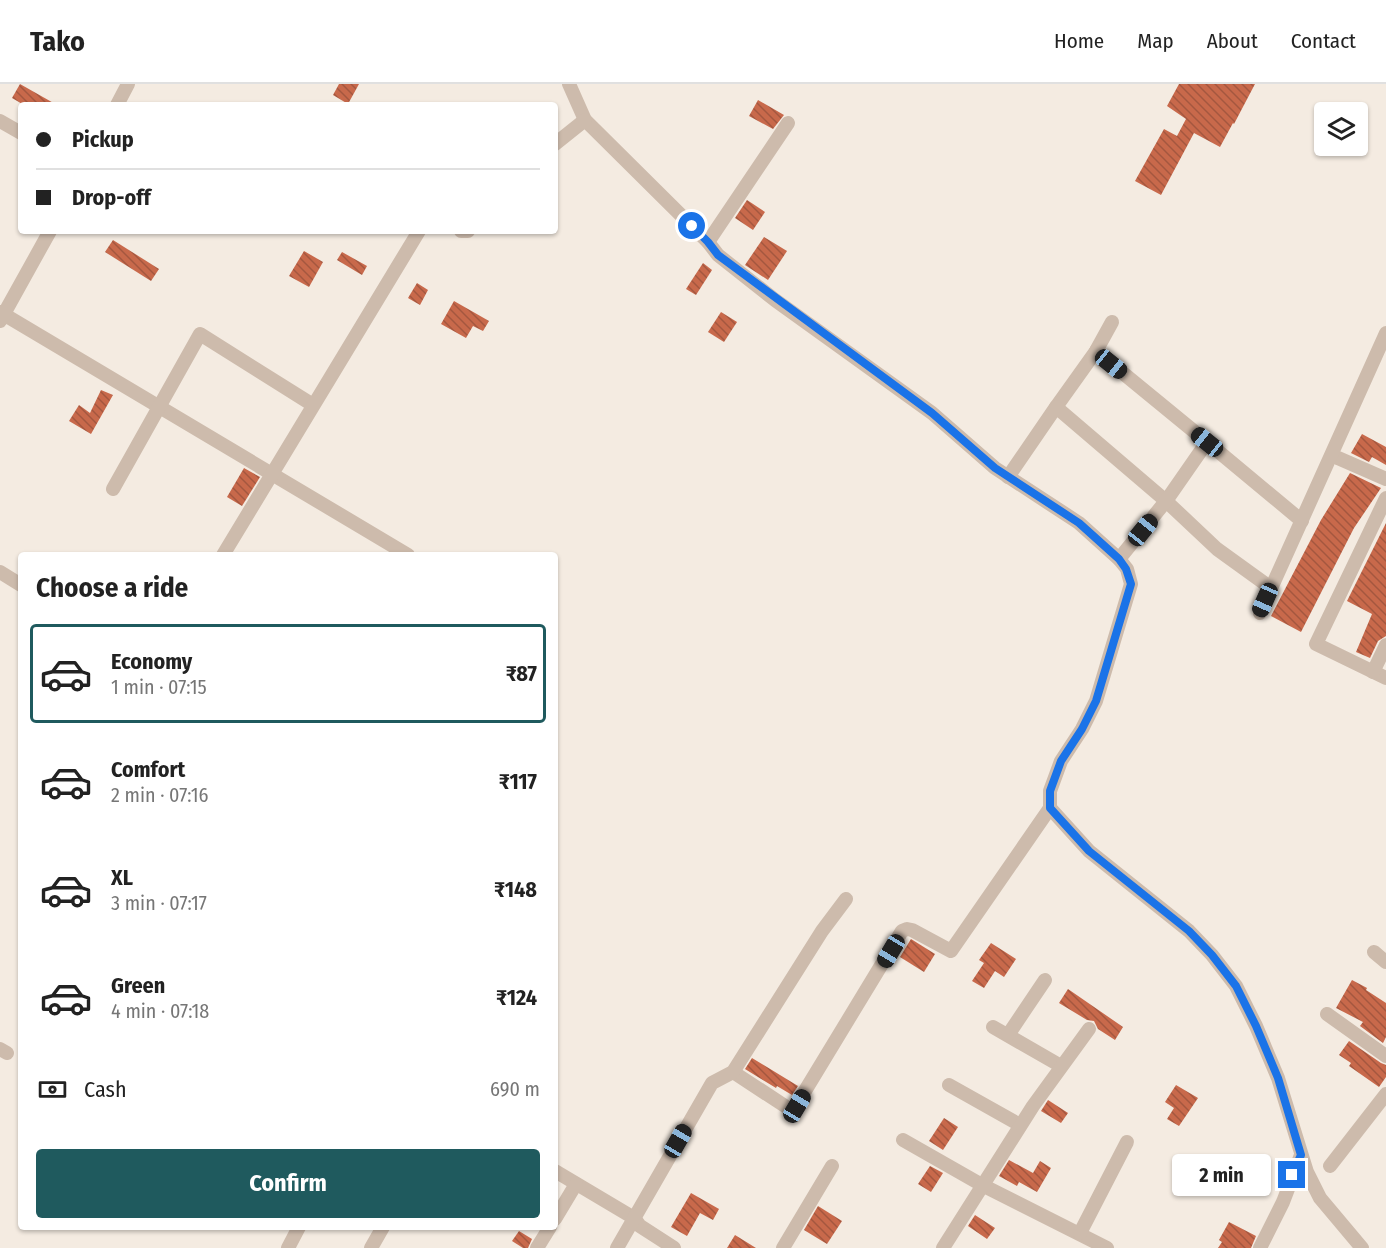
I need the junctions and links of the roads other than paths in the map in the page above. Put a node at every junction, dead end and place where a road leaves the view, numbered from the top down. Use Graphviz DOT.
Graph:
graph roads {
  1 [pos="128,84"];
  2 [pos="569,84"];
  3 [pos="119,102"];
  4 [pos="585,120"];
  5 [pos="0,121"];
  6 [pos="788,123"];
  7 [pos="18,131"];
  8 [pos="558,142"];
  9 [pos="48,234"];
  10 [pos="417,234"];
  11 [pos="708,242"];
  12 [pos="1,316"];
  13 [pos="1112,322"];
  14 [pos="1386,333"];
  15 [pos="1095,351"];
  16 [pos="313,405"];
  17 [pos="1056,407"];
  18 [pos="159,408"];
  19 [pos="1207,442"];
  20 [pos="1338,458"];
  21 [pos="270,474"];
  22 [pos="1008,477"];
  23 [pos="1386,479"];
  24 [pos="113,489"];
  25 [pos="1386,498"];
  26 [pos="1166,501"];
  27 [pos="1302,521"];
  28 [pos="225,552"];
  29 [pos="403,552"];
  30 [pos="1119,559"];
  31 [pos="0,572"];
  32 [pos="18,583"];
  33 [pos="1271,588"];
  34 [pos="1260,613"];
  35 [pos="1386,645"];
  36 [pos="1380,675"];
  37 [pos="1050,808"];
  38 [pos="846,899"];
  39 [pos="1374,952"];
  40 [pos="1386,962"];
  41 [pos="1045,980"];
  42 [pos="1327,1014"];
  43 [pos="993,1027"];
  44 [pos="1089,1029"];
  45 [pos="1008,1035"];
  46 [pos="1386,1056"];
  47 [pos="1061,1066"];
  48 [pos="733,1072"];
  49 [pos="949,1085"];
  50 [pos="1386,1094"];
  51 [pos="1020,1125"];
  52 [pos="903,1140"];
  53 [pos="1127,1142"];
  54 [pos="1301,1155"];
  55 [pos="832,1166"];
  56 [pos="1330,1166"];
  57 [pos="558,1173"];
  58 [pos="576,1184"];
  59 [pos="982,1185"];
  60 [pos="558,1214"];
  61 [pos="634,1218"];
  62 [pos="297,1230"];
  63 [pos="381,1230"];
  64 [pos="548,1230"];
  65 [pos="1080,1233"];
  66 [pos="288,1248"];
  67 [pos="371,1248"];
  68 [pos="537,1248"];
  69 [pos="617,1248"];
  70 [pos="674,1248"];
  71 [pos="783,1248"];
  72 [pos="943,1248"];
  73 [pos="1107,1248"];
  74 [pos="1260,1248"];
  75 [pos="1362,1248"];
  1 -- 3 [label="street"];
  2 -- 4 [label="street"];
  4 -- 8 [label="street"];
  4 -- 11 [label="street"];
  5 -- 7 [label="street"];
  6 -- 11 [label="street"];
  9 -- 12 [label="street"];
  10 -- 16 [label="street"];
  11 -- 22 [label="street"];
  12 -- 18 [label="street"];
  13 -- 15 [label="street"];
  14 -- 27 [label="street"];
  15 -- 17 [label="street"];
  15 -- 19 [label="street"];
  16 -- 18 [label="street"];
  16 -- 21 [label="street"];
  17 -- 22 [label="street"];
  17 -- 26 [label="street"];
  18 -- 21 [label="street"];
  18 -- 24 [label="street"];
  19 -- 26 [label="street"];
  19 -- 27 [label="street"];
  20 -- 23 [label="street"];
  21 -- 28 [label="street"];
  21 -- 29 [label="street"];
  22 -- 30 [label="street"];
  25 -- 36 [label="street"];
  26 -- 30 [label="street"];
  26 -- 33 [label="street"];
  27 -- 33 [label="street"];
  30 -- 37 [label="street"];
  31 -- 32 [label="street"];
  33 -- 34 [label="street"];
  35 -- 36 [label="street"];
  37 -- 48 [label="street"];
  37 -- 54 [label="street"];
  38 -- 48 [label="street"];
  39 -- 40 [label="street"];
  41 -- 45 [label="street"];
  42 -- 46 [label="street"];
  43 -- 45 [label="street"];
  44 -- 47 [label="street"];
  45 -- 47 [label="street"];
  47 -- 51 [label="street"];
  48 -- 61 [label="street"];
  49 -- 51 [label="street"];
  50 -- 56 [label="street"];
  51 -- 59 [label="street"];
  52 -- 59 [label="street"];
  53 -- 65 [label="street"];
  54 -- 74 [label="street"];
  54 -- 75 [label="street"];
  55 -- 71 [label="street"];
  57 -- 58 [label="street"];
  58 -- 60 [label="street"];
  58 -- 61 [label="street"];
  59 -- 65 [label="street"];
  59 -- 72 [label="street"];
  61 -- 69 [label="street"];
  61 -- 70 [label="street"];
  62 -- 66 [label="street"];
  63 -- 67 [label="street"];
  64 -- 68 [label="street"];
  65 -- 73 [label="street"];
}
